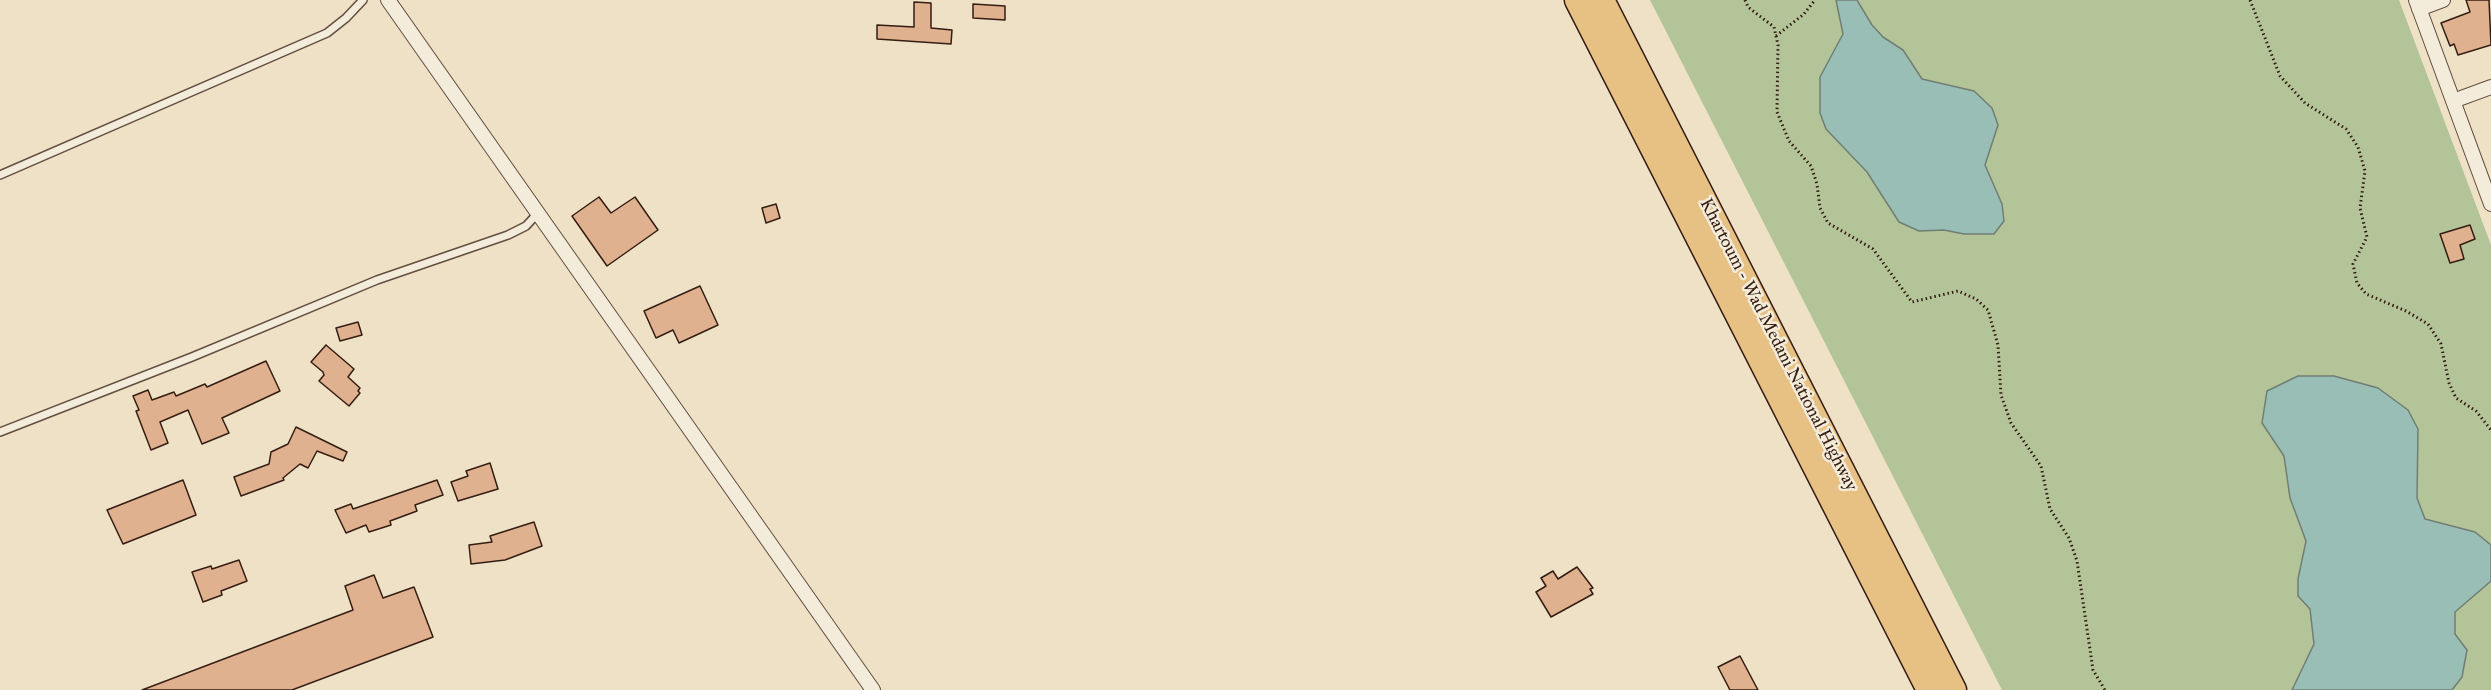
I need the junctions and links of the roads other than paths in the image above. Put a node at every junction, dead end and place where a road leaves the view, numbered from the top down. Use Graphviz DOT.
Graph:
graph roads {
  1 [pos="363,0"];
  2 [pos="388,0"];
  3 [pos="1577,0"];
  4 [pos="1602,0"];
  5 [pos="2443,0"];
  6 [pos="2417,5"];
  7 [pos="2491,87"];
  8 [pos="2453,101"];
  9 [pos="0,175"];
  10 [pos="2491,204"];
  11 [pos="538,213"];
  12 [pos="0,432"];
  13 [pos="873,690"];
  14 [pos="1929,690"];
  15 [pos="1954,690"];
  1 -- 9 [label="lane"];
  2 -- 11 [label="street"];
  3 -- 14 [label="highway, Khartoum - Wad Medani National Highway"];
  4 -- 15 [label="highway, Khartoum - Wad Medani National Highway"];
  5 -- 6 [label="street"];
  6 -- 8 [label="street"];
  7 -- 8 [label="street"];
  8 -- 10 [label="street"];
  11 -- 12 [label="lane"];
  11 -- 13 [label="street"];
}
